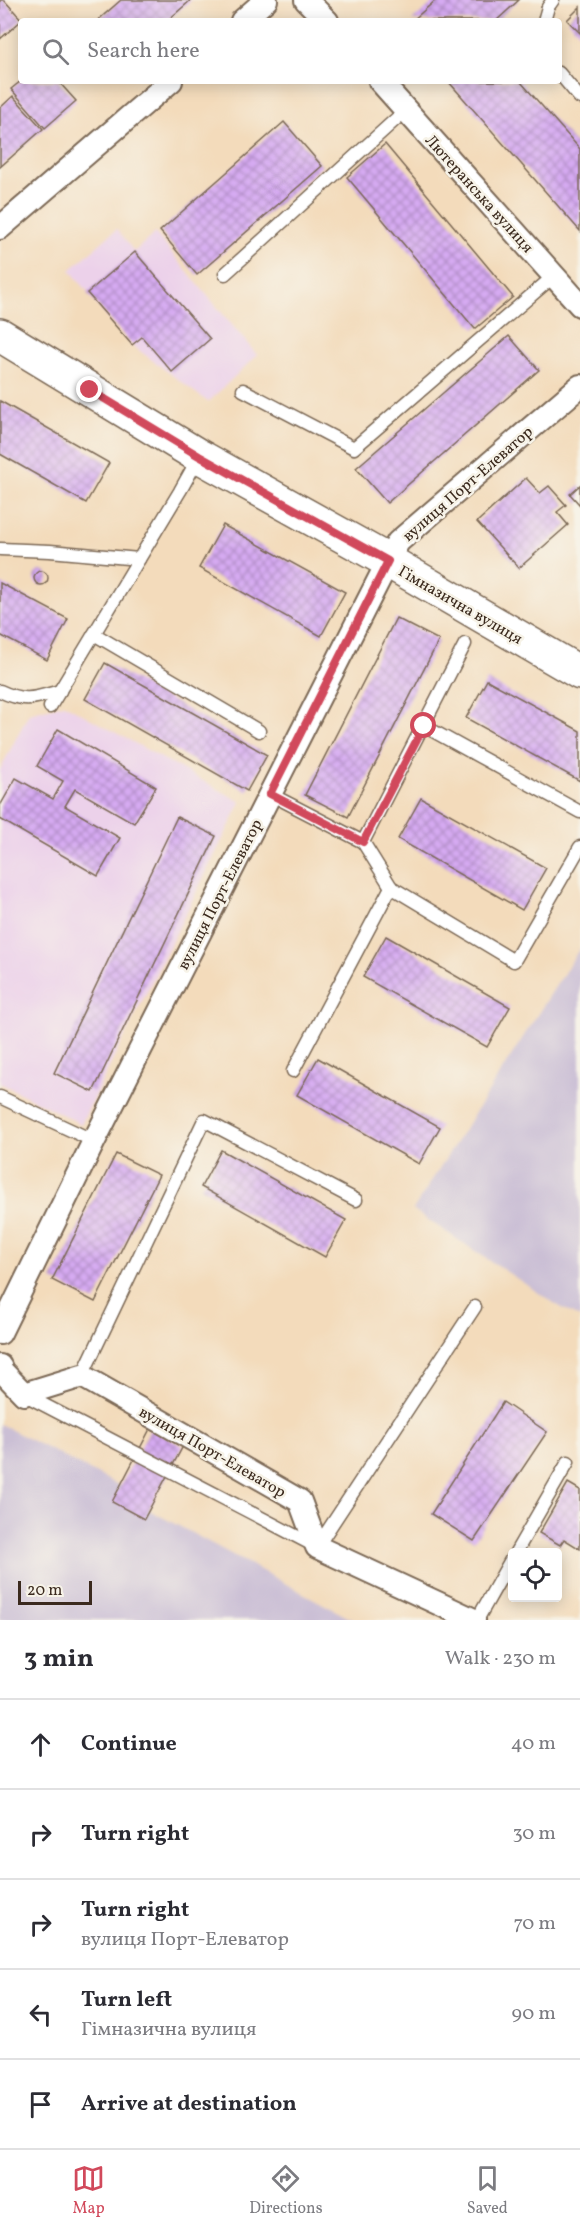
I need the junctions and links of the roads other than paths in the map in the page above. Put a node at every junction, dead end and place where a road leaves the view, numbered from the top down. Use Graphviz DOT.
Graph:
graph roads {
  1 [pos="266,0"];
  2 [pos="306,0"];
  3 [pos="553,0"];
  4 [pos="245,18"];
  5 [pos="324,18"];
  6 [pos="545,18"];
  7 [pos="562,77"];
  8 [pos="168,84"];
  9 [pos="383,84"];
  10 [pos="580,98"];
  11 [pos="406,110"];
  12 [pos="0,228"];
  13 [pos="225,274"];
  14 [pos="555,275"];
  15 [pos="580,304"];
  16 [pos="0,336"];
  17 [pos="580,386"];
  18 [pos="243,390"];
  19 [pos="199,456"];
  20 [pos="0,549"];
  21 [pos="139,559"];
  22 [pos="388,561"];
  23 [pos="94,634"];
  24 [pos="465,644"];
  25 [pos="580,673"];
  26 [pos="0,691"];
  27 [pos="60,691"];
  28 [pos="50,707"];
  29 [pos="424,726"];
  30 [pos="259,731"];
  31 [pos="270,794"];
  32 [pos="580,812"];
  33 [pos="363,842"];
  34 [pos="580,847"];
  35 [pos="391,887"];
  36 [pos="293,1071"];
  37 [pos="0,1097"];
  38 [pos="94,1141"];
  39 [pos="356,1200"];
  40 [pos="475,1307"];
  41 [pos="0,1333"];
  42 [pos="0,1366"];
  43 [pos="82,1376"];
  44 [pos="24,1394"];
  45 [pos="568,1462"];
  46 [pos="317,1547"];
  47 [pos="518,1548"];
  48 [pos="508,1566"];
  49 [pos="475,1620"];
  1 -- 4 [label="street"];
  2 -- 5 [label="street"];
  3 -- 6 [label="lane"];
  7 -- 10 [label="lane"];
  8 -- 12 [label="street"];
  9 -- 11 [label="street, Лютеранська вулиця"];
  11 -- 13 [label="lane"];
  11 -- 14 [label="street, Лютеранська вулиця"];
  14 -- 15 [label="street, Лютеранська вулиця"];
  14 -- 18 [label="lane"];
  16 -- 19 [label="street, Гімназична вулиця"];
  17 -- 22 [label="street, вулиця Порт-Елеватор"];
  19 -- 21 [label="lane"];
  19 -- 22 [label="street, Гімназична вулиця"];
  20 -- 21 [label="lane"];
  21 -- 23 [label="lane"];
  22 -- 25 [label="street, Гімназична вулиця"];
  22 -- 31 [label="street, вулиця Порт-Елеватор"];
  23 -- 27 [label="lane"];
  23 -- 30 [label="lane"];
  24 -- 29 [label="lane"];
  26 -- 27 [label="lane"];
  27 -- 28 [label="lane"];
  29 -- 32 [label="lane"];
  29 -- 33 [label="lane"];
  31 -- 33 [label="lane"];
  31 -- 38 [label="street, вулиця Порт-Елеватор"];
  33 -- 35 [label="lane"];
  34 -- 35 [label="lane"];
  35 -- 36 [label="lane"];
  37 -- 38 [label="lane"];
  38 -- 41 [label="street, вулиця Порт-Елеватор"];
  39 -- 43 [label="lane"];
  40 -- 46 [label="lane"];
  42 -- 44 [label="street"];
  43 -- 44 [label="street"];
  43 -- 46 [label="street, вулиця Порт-Елеватор"];
  44 -- 46 [label="lane"];
  45 -- 47 [label="lane"];
  46 -- 49 [label="street"];
  48 -- 49 [label="lane"];
}
